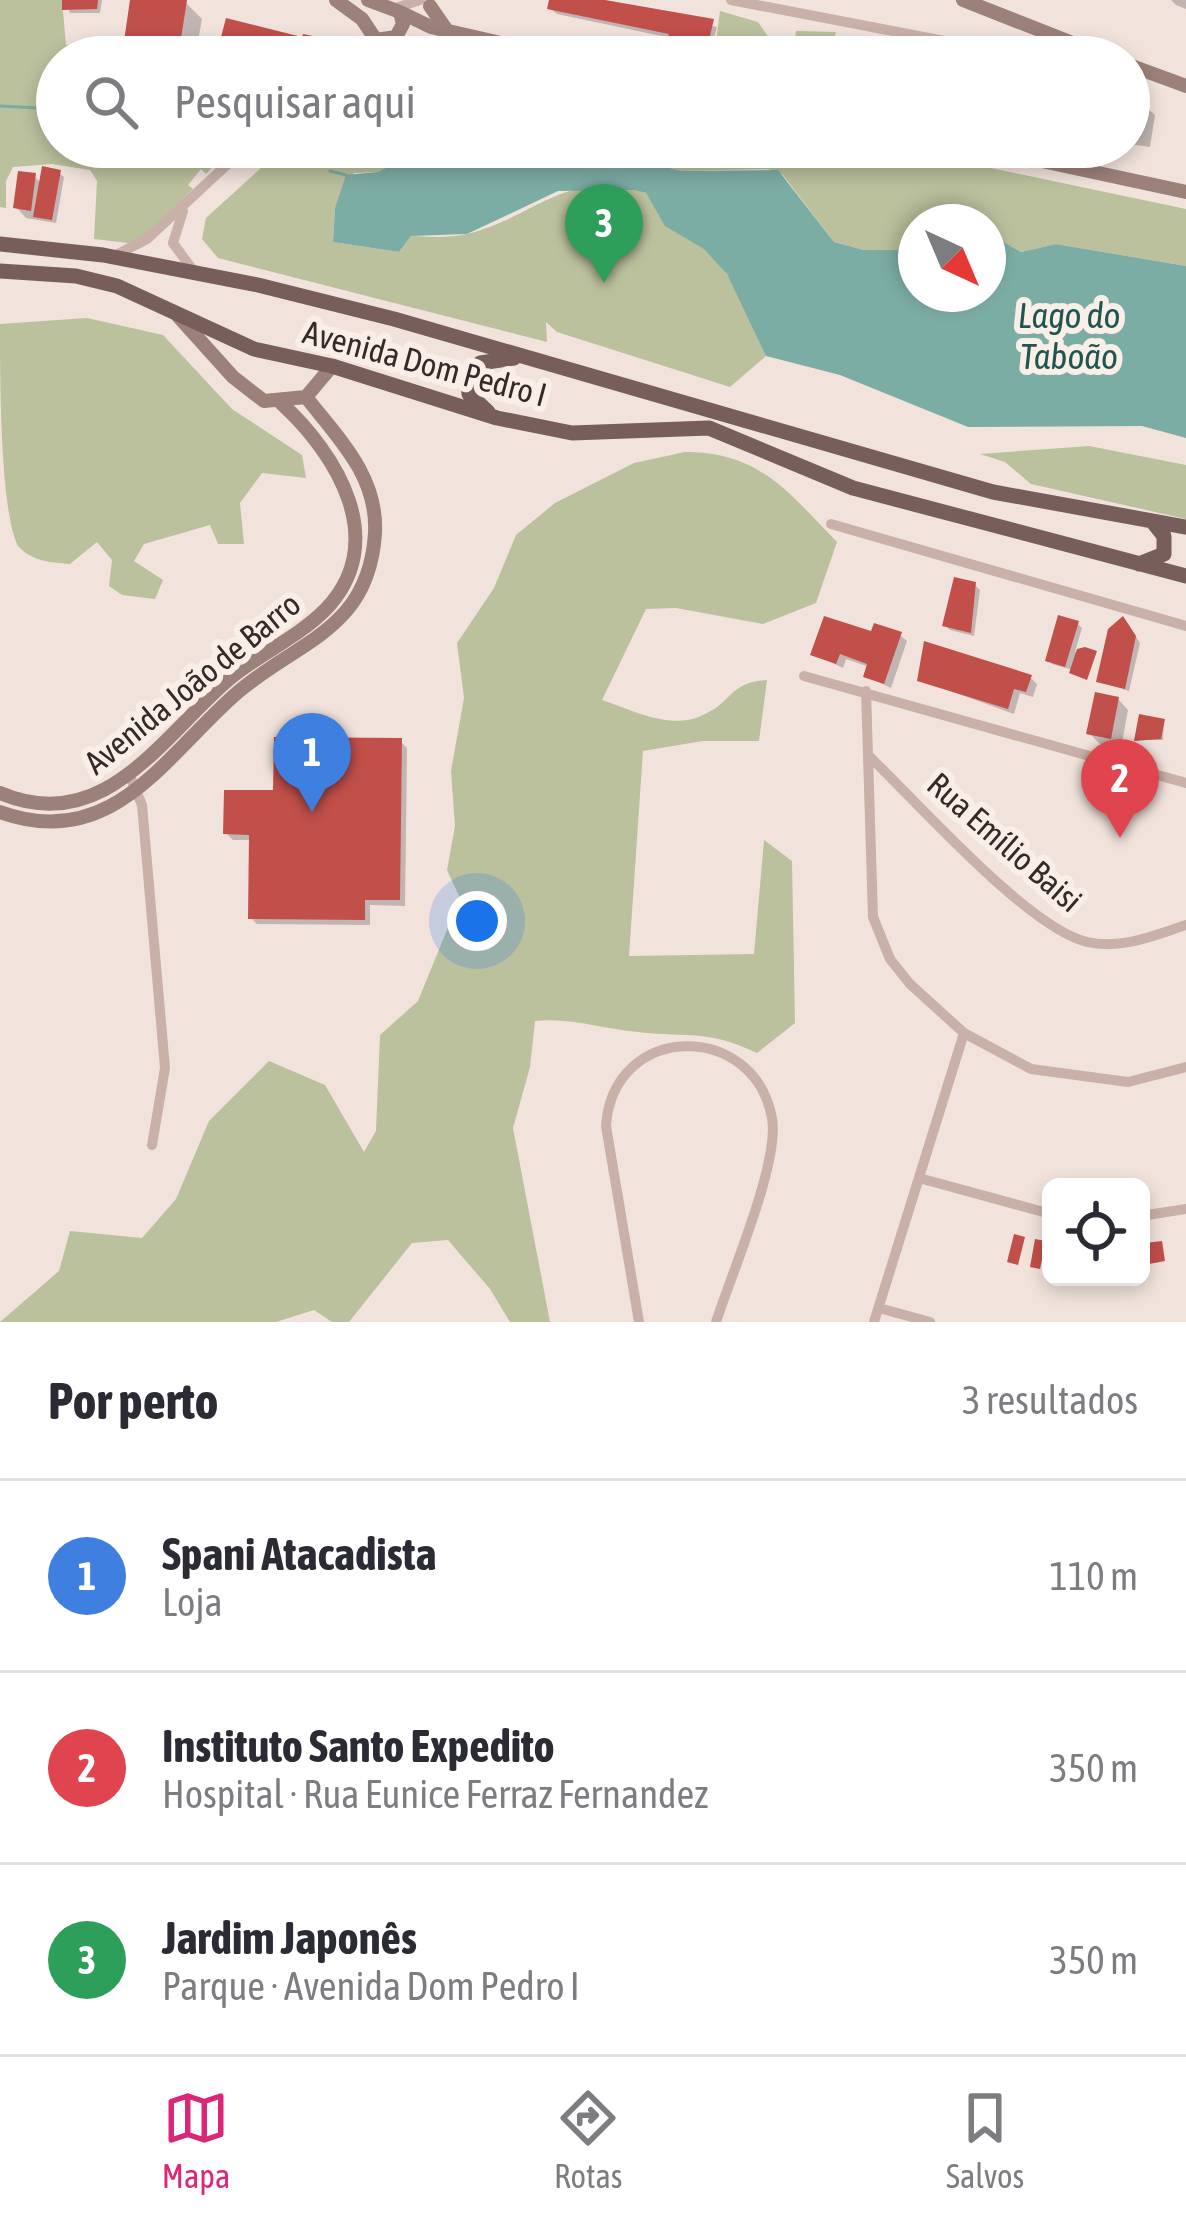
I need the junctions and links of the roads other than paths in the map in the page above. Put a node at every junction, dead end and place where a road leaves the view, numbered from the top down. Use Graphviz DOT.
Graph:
graph roads {
  1 [pos="336,0"];
  2 [pos="730,0"];
  3 [pos="964,0"];
  4 [pos="428,2"];
  5 [pos="386,6"];
  6 [pos="416,20"];
  7 [pos="367,29"];
  8 [pos="446,29"];
  9 [pos="364,36"];
  10 [pos="390,36"];
  11 [pos="393,36"];
  12 [pos="394,36"];
  13 [pos="475,36"];
  14 [pos="918,36"];
  15 [pos="1055,36"];
  16 [pos="1150,74"];
  17 [pos="1150,77"];
  18 [pos="1161,78"];
  19 [pos="1186,86"];
  20 [pos="225,168"];
  21 [pos="1075,168"];
  22 [pos="1186,192"];
  23 [pos="184,208"];
  24 [pos="0,244"];
  25 [pos="103,255"];
  26 [pos="0,271"];
  27 [pos="199,276"];
  28 [pos="170,308"];
  29 [pos="523,357"];
  30 [pos="332,365"];
  31 [pos="306,397"];
  32 [pos="281,403"];
  33 [pos="496,418"];
  34 [pos="1152,521"];
  35 [pos="831,524"];
  36 [pos="1186,527"];
  37 [pos="1136,565"];
  38 [pos="1186,576"];
  39 [pos="1186,626"];
  40 [pos="804,676"];
  41 [pos="866,691"];
  42 [pos="869,756"];
  43 [pos="130,776"];
  44 [pos="1186,783"];
  45 [pos="139,792"];
  46 [pos="3,795"];
  47 [pos="0,813"];
  48 [pos="1186,925"];
  49 [pos="964,1033"];
  50 [pos="1186,1067"];
  51 [pos="152,1145"];
  52 [pos="920,1178"];
  53 [pos="1186,1209"];
  54 [pos="1042,1212"];
  55 [pos="1150,1215"];
  56 [pos="879,1308"];
  57 [pos="639,1322"];
  58 [pos="716,1322"];
  59 [pos="874,1322"];
  60 [pos="930,1322"];
  1 -- 7 [label="street"];
  2 -- 14 [label="street"];
  3 -- 15 [label="street"];
  4 -- 5 [label="street"];
  4 -- 6 [label="street"];
  4 -- 8 [label="street"];
  5 -- 6 [label="street"];
  5 -- 7 [label="street"];
  5 -- 11 [label="street"];
  6 -- 8 [label="street"];
  6 -- 12 [label="street"];
  7 -- 9 [label="street"];
  7 -- 10 [label="street"];
  8 -- 13 [label="street"];
  16 -- 18 [label="street"];
  17 -- 18 [label="street"];
  18 -- 19 [label="street"];
  20 -- 23 [label="street"];
  21 -- 22 [label="street"];
  23 -- 25 [label="street"];
  23 -- 27 [label="street"];
  24 -- 25 [label="main road, Avenida Dom Pedro I"];
  25 -- 27 [label="main road, Avenida Dom Pedro I"];
  26 -- 28 [label="main road, Avenida Dom Pedro I"];
  27 -- 29 [label="main road, Avenida Dom Pedro I"];
  28 -- 30 [label="main road, Avenida Dom Pedro I"];
  28 -- 32 [label="street, Avenida João de Barro"];
  29 -- 33 [label="main road"];
  29 -- 34 [label="main road, Avenida Dom Pedro I"];
  30 -- 31 [label="street"];
  30 -- 33 [label="main road, Avenida Dom Pedro I"];
  31 -- 32 [label="street"];
  31 -- 45 [label="street, Avenida João de Barro"];
  32 -- 43 [label="street, Avenida João de Barro"];
  33 -- 37 [label="main road, Avenida Dom Pedro I"];
  34 -- 36 [label="main road, Avenida Dom Pedro I"];
  34 -- 37 [label="main road"];
  35 -- 39 [label="street"];
  37 -- 38 [label="main road, Avenida Dom Pedro I"];
  40 -- 41 [label="street"];
  41 -- 42 [label="street"];
  41 -- 44 [label="street"];
  42 -- 48 [label="street, Rua Emílio Baisi"];
  42 -- 49 [label="street"];
  43 -- 45 [label="street"];
  43 -- 46 [label="street, Avenida João de Barro"];
  45 -- 47 [label="street, Avenida João de Barro"];
  45 -- 51 [label="street"];
  46 -- 47 [label="street"];
  49 -- 50 [label="street"];
  49 -- 52 [label="street"];
  52 -- 54 [label="street"];
  52 -- 56 [label="street"];
  53 -- 55 [label="street"];
  56 -- 59 [label="street"];
  56 -- 60 [label="street"];
  57 -- 58 [label="street"];
}
